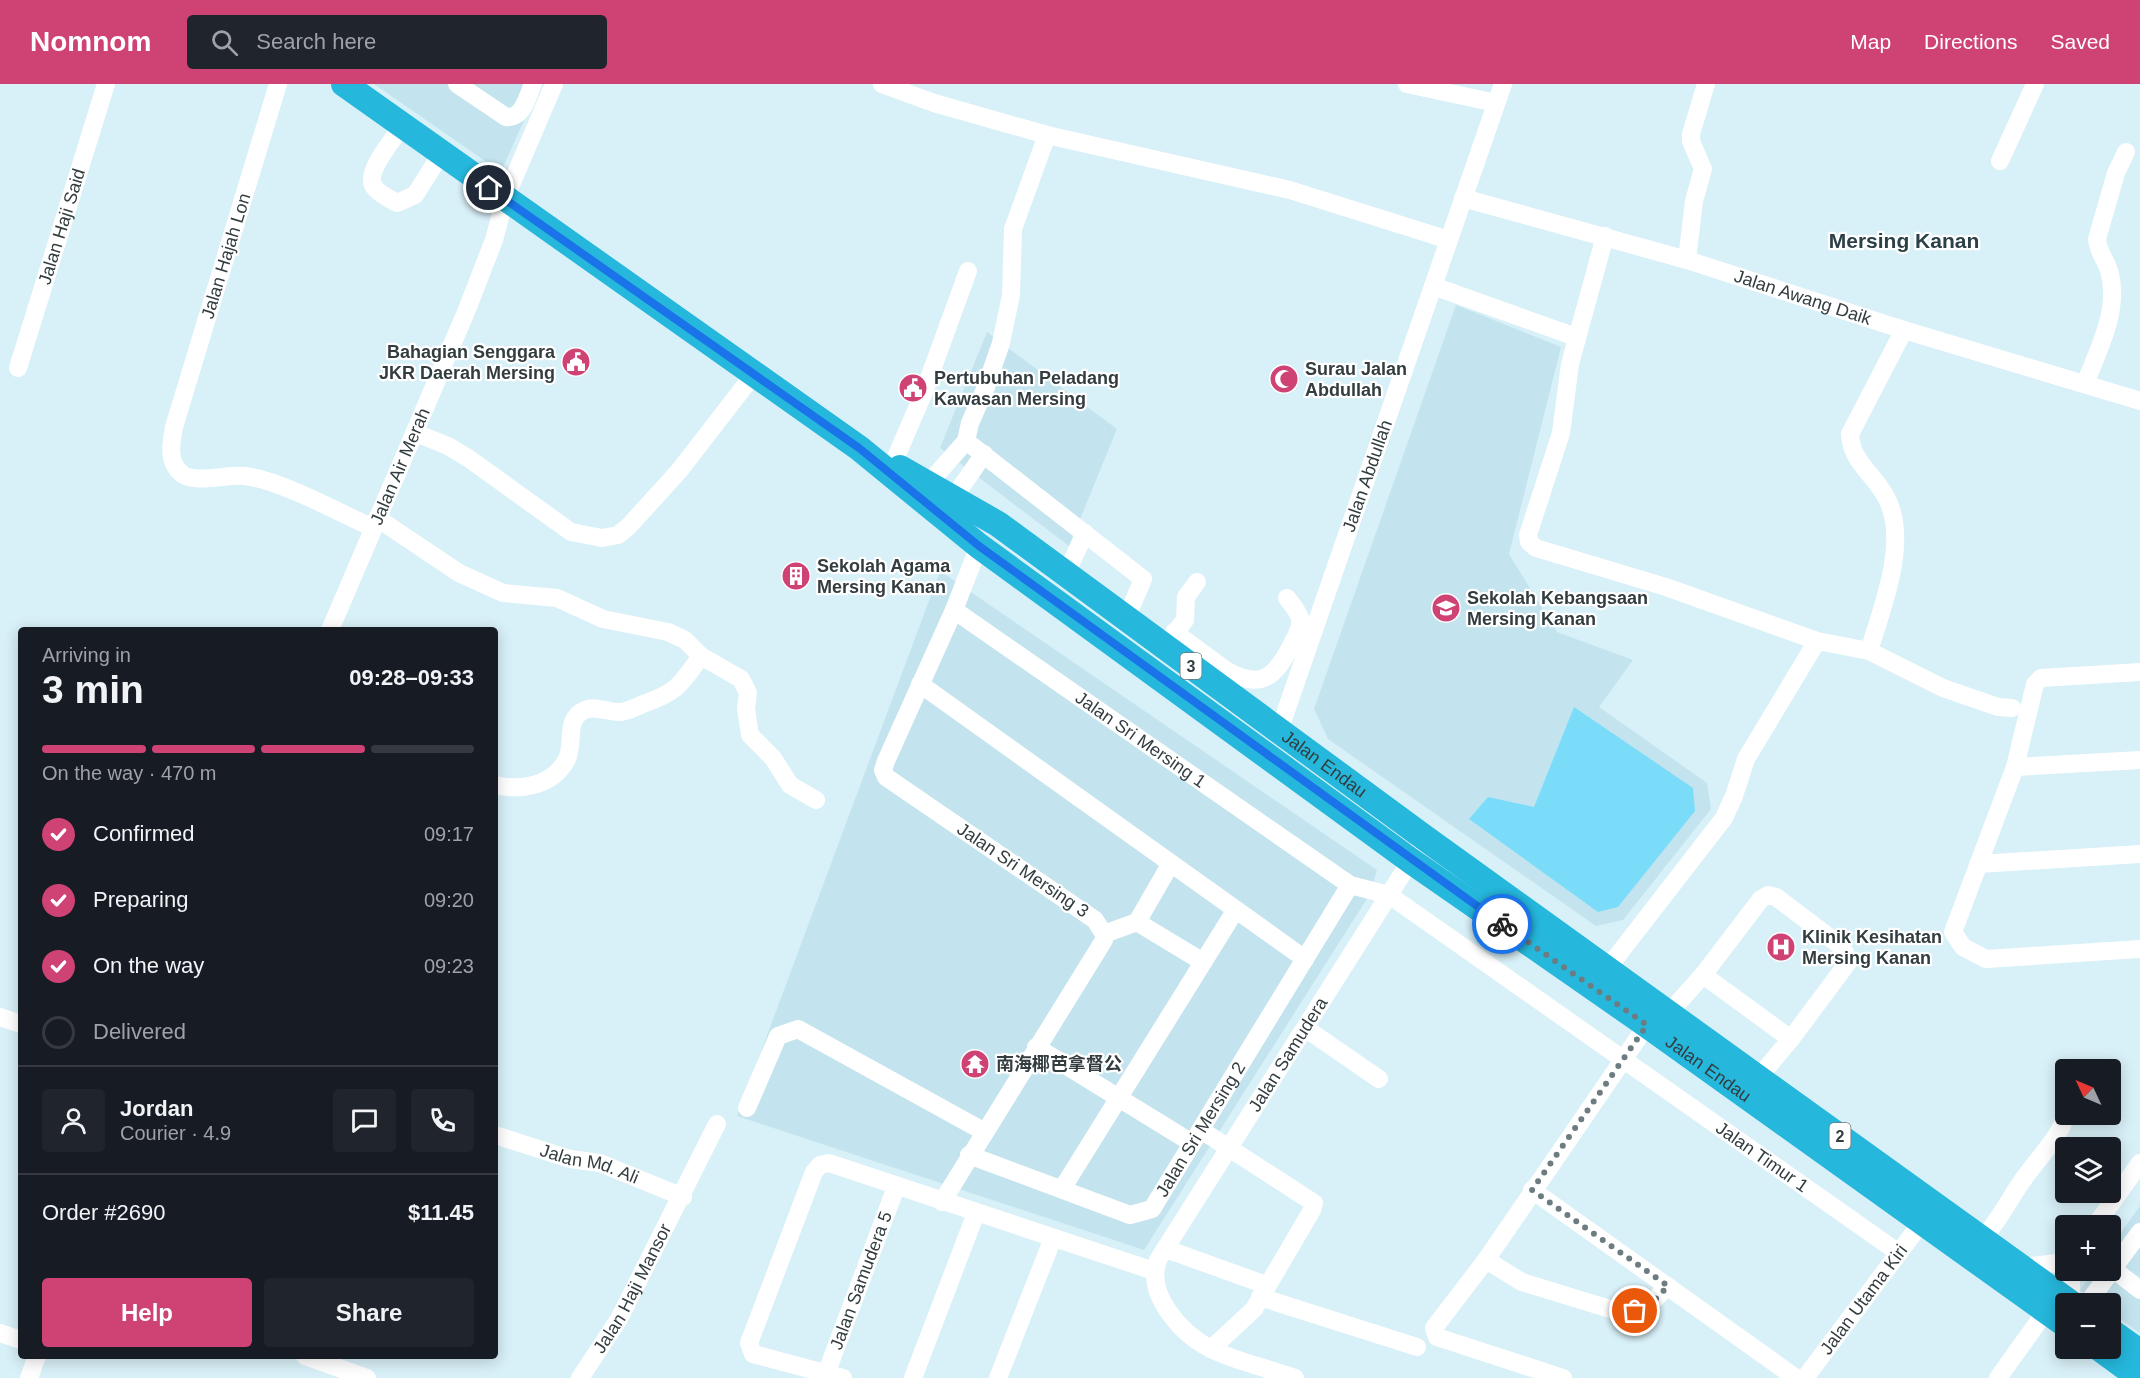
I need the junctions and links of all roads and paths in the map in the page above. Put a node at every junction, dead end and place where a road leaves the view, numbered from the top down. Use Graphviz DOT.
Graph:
graph roads {
  1 [pos="106,84"];
  2 [pos="278,84"];
  3 [pos="344,84"];
  4 [pos="458,84"];
  5 [pos="533,84"];
  6 [pos="554,84"];
  7 [pos="882,84"];
  8 [pos="1407,84"];
  9 [pos="1503,84"];
  10 [pos="1706,84"];
  11 [pos="2035,84"];
  12 [pos="1496,103"];
  13 [pos="403,125"];
  14 [pos="1047,135"];
  15 [pos="2126,152"];
  16 [pos="441,154"];
  17 [pos="2001,161"];
  18 [pos="1463,198"];
  19 [pos="505,199"];
  20 [pos="1605,236"];
  21 [pos="1449,240"];
  22 [pos="1687,260"];
  23 [pos="968,271"];
  24 [pos="1433,286"];
  25 [pos="1904,330"];
  26 [pos="1576,338"];
  27 [pos="18,368"];
  28 [pos="754,374"];
  29 [pos="2085,384"];
  30 [pos="2140,401"];
  31 [pos="416,433"];
  32 [pos="966,441"];
  33 [pos="859,448"];
  34 [pos="984,454"];
  35 [pos="893,464"];
  36 [pos="929,483"];
  37 [pos="954,497"];
  38 [pos="375,523"];
  39 [pos="949,524"];
  40 [pos="1084,533"];
  41 [pos="979,546"];
  42 [pos="1066,574"];
  43 [pos="1197,582"];
  44 [pos="1287,598"];
  45 [pos="954,609"];
  46 [pos="1126,619"];
  47 [pos="331,627"];
  48 [pos="1169,639"];
  49 [pos="1817,641"];
  50 [pos="1869,651"];
  51 [pos="700,656"];
  52 [pos="2140,672"];
  53 [pos="1222,678"];
  54 [pos="920,684"];
  55 [pos="2012,708"];
  56 [pos="1279,731"];
  57 [pos="2140,760"];
  58 [pos="2015,767"];
  59 [pos="498,785"];
  60 [pos="816,800"];
  61 [pos="1425,838"];
  62 [pos="2140,854"];
  63 [pos="1411,861"];
  64 [pos="1978,864"];
  65 [pos="1170,865"];
  66 [pos="1350,885"];
  67 [pos="1389,895"];
  68 [pos="1235,911"];
  69 [pos="1137,922"];
  70 [pos="1104,934"];
  71 [pos="2140,949"];
  72 [pos="1305,960"];
  73 [pos="1203,962"];
  74 [pos="1607,969"];
  75 [pos="1703,975"];
  76 [pos="0,1017"];
  77 [pos="1658,1019"];
  78 [pos="18,1023"];
  79 [pos="1305,1029"];
  80 [pos="1791,1039"];
  81 [pos="1036,1047"];
  82 [pos="1625,1060"];
  83 [pos="1758,1078"];
  84 [pos="1379,1079"];
  85 [pos="1119,1098"];
  86 [pos="747,1108"];
  87 [pos="717,1124"];
  88 [pos="2063,1125"];
  89 [pos="983,1131"];
  90 [pos="498,1136"];
  91 [pos="1196,1137"];
  92 [pos="1229,1148"];
  93 [pos="969,1155"];
  94 [pos="2140,1163"];
  95 [pos="896,1186"];
  96 [pos="1062,1190"];
  97 [pos="1532,1190"];
  98 [pos="683,1197"];
  99 [pos="942,1202"];
  100 [pos="976,1213"];
  101 [pos="2103,1215"];
  102 [pos="1922,1222"];
  103 [pos="2140,1232"];
  104 [pos="1053,1238"];
  105 [pos="1982,1239"];
  106 [pos="1166,1249"];
  107 [pos="1899,1253"];
  108 [pos="2121,1258"];
  109 [pos="1486,1260"];
  110 [pos="2055,1263"];
  111 [pos="2022,1267"];
  112 [pos="1154,1271"];
  113 [pos="2121,1275"];
  114 [pos="2100,1281"];
  115 [pos="1668,1286"];
  116 [pos="2140,1290"];
  117 [pos="1263,1291"];
  118 [pos="2086,1293"];
  119 [pos="2055,1297"];
  120 [pos="2055,1301"];
  121 [pos="2055,1322"];
  122 [pos="0,1333"];
  123 [pos="18,1339"];
  124 [pos="2121,1339"];
  125 [pos="1417,1347"];
  126 [pos="1211,1349"];
  127 [pos="2140,1352"];
  128 [pos="36,1359"];
  129 [pos="313,1359"];
  130 [pos="2114,1359"];
  131 [pos="834,1376"];
  132 [pos="28,1378"];
  133 [pos="367,1378"];
  134 [pos="580,1378"];
  135 [pos="913,1378"];
  136 [pos="998,1378"];
  137 [pos="1295,1378"];
  138 [pos="1563,1378"];
  139 [pos="1796,1378"];
  140 [pos="1805,1378"];
  141 [pos="1998,1378"];
  142 [pos="2140,1378"];
  1 -- 27 [label="street, Jalan Haji Said"];
  2 -- 38 [label="street, Jalan Hajah Lon"];
  3 -- 13 [label="highway, Jalan Endau / 3"];
  4 -- 5 [label="street"];
  6 -- 19 [label="street, Jalan Air Merah"];
  7 -- 14 [label="street"];
  8 -- 12 [label="street"];
  9 -- 12 [label="street, Jalan Abdullah"];
  10 -- 22 [label="street"];
  11 -- 17 [label="street"];
  12 -- 18 [label="street, Jalan Abdullah"];
  13 -- 16 [label="highway, Jalan Endau / 3"];
  13 -- 16 [label="street"];
  14 -- 21 [label="street"];
  14 -- 32 [label="street"];
  15 -- 29 [label="street"];
  16 -- 19 [label="highway, Jalan Endau / 3"];
  18 -- 20 [label="street, Jalan Awang Daik"];
  18 -- 21 [label="street, Jalan Abdullah"];
  19 -- 28 [label="highway, Jalan Endau / 3"];
  19 -- 31 [label="street, Jalan Air Merah"];
  20 -- 22 [label="street, Jalan Awang Daik"];
  20 -- 26 [label="street"];
  21 -- 24 [label="street, Jalan Abdullah"];
  22 -- 25 [label="street, Jalan Awang Daik"];
  23 -- 35 [label="street"];
  24 -- 26 [label="street"];
  24 -- 56 [label="street, Jalan Abdullah"];
  25 -- 29 [label="street, Jalan Awang Daik"];
  25 -- 50 [label="street"];
  26 -- 49 [label="street"];
  28 -- 31 [label="street"];
  28 -- 33 [label="highway, Jalan Endau / 3"];
  29 -- 30 [label="street, Jalan Awang Daik"];
  31 -- 38 [label="street, Jalan Air Merah"];
  32 -- 34 [label="street"];
  32 -- 36 [label="street"];
  33 -- 35 [label="highway, Jalan Endau / 3"];
  33 -- 39 [label="highway, Jalan Endau / 3"];
  34 -- 37 [label="street"];
  34 -- 40 [label="street"];
  35 -- 36 [label="highway, Jalan Endau / 3"];
  36 -- 37 [label="highway, Jalan Endau / 3"];
  37 -- 39 [label="street"];
  37 -- 42 [label="highway, Jalan Endau / 3"];
  38 -- 47 [label="street, Jalan Air Merah"];
  38 -- 51 [label="street"];
  39 -- 41 [label="highway, Jalan Endau / 3"];
  40 -- 42 [label="street"];
  40 -- 46 [label="street"];
  41 -- 45 [label="street"];
  41 -- 63 [label="highway, Jalan Endau / 3"];
  42 -- 46 [label="highway, Jalan Endau / 3"];
  43 -- 48 [label="street"];
  44 -- 53 [label="street"];
  45 -- 54 [label="street"];
  45 -- 66 [label="street, Jalan Sri Mersing 1"];
  46 -- 48 [label="highway, Jalan Endau / 3"];
  48 -- 53 [label="highway, Jalan Endau / 3"];
  49 -- 50 [label="street"];
  49 -- 74 [label="street"];
  50 -- 55 [label="street"];
  51 -- 59 [label="street"];
  51 -- 60 [label="street"];
  52 -- 58 [label="street"];
  53 -- 56 [label="highway, Jalan Endau / 3"];
  54 -- 65 [label="street"];
  54 -- 70 [label="street, Jalan Sri Mersing 3"];
  56 -- 61 [label="highway, Jalan Endau / 3"];
  57 -- 58 [label="street"];
  58 -- 64 [label="street"];
  61 -- 63 [label="street, Jalan Samudera"];
  61 -- 74 [label="highway, Jalan Endau / 3"];
  62 -- 64 [label="street"];
  63 -- 67 [label="street, Jalan Samudera"];
  63 -- 77 [label="highway, Jalan Endau / 3"];
  64 -- 71 [label="street"];
  65 -- 68 [label="street"];
  65 -- 69 [label="street"];
  66 -- 67 [label="street, Jalan Sri Mersing 1"];
  66 -- 72 [label="street, Jalan Sri Mersing 2"];
  67 -- 79 [label="street, Jalan Samudera"];
  67 -- 82 [label="street, Jalan Timur 1"];
  68 -- 72 [label="street"];
  68 -- 73 [label="street"];
  69 -- 70 [label="street"];
  69 -- 73 [label="street"];
  70 -- 81 [label="street, Jalan Sri Mersing 3"];
  72 -- 91 [label="street, Jalan Sri Mersing 2"];
  73 -- 85 [label="street"];
  74 -- 77 [label="highway, Jalan Endau / 2"];
  75 -- 77 [label="street"];
  75 -- 80 [label="street"];
  75 -- 80 [label="street"];
  76 -- 78 [label="street"];
  77 -- 82 [label="street"];
  77 -- 83 [label="highway, Jalan Endau / 2"];
  77 -- 102 [label="highway, Jalan Endau / 3"];
  79 -- 84 [label="street"];
  79 -- 92 [label="street, Jalan Samudera"];
  80 -- 83 [label="street"];
  81 -- 85 [label="street"];
  81 -- 89 [label="street, Jalan Sri Mersing 3"];
  82 -- 97 [label="street"];
  82 -- 107 [label="street, Jalan Timur 1"];
  83 -- 105 [label="highway, Jalan Endau / 2"];
  85 -- 91 [label="street"];
  85 -- 96 [label="street"];
  86 -- 89 [label="street"];
  87 -- 98 [label="street, Jalan Haji Mansor"];
  88 -- 105 [label="street"];
  89 -- 93 [label="street, Jalan Sri Mersing 3"];
  90 -- 98 [label="street, Jalan Md. Ali"];
  91 -- 92 [label="street"];
  91 -- 96 [label="street, Jalan Sri Mersing 2"];
  92 -- 106 [label="street, Jalan Samudera"];
  92 -- 117 [label="street"];
  93 -- 96 [label="street, Jalan Sri Mersing 2"];
  93 -- 99 [label="street, Jalan Sri Mersing 3"];
  94 -- 101 [label="street"];
  95 -- 99 [label="street"];
  95 -- 131 [label="street, Jalan Samudera 5"];
  95 -- 131 [label="street"];
  97 -- 109 [label="street"];
  97 -- 115 [label="street"];
  98 -- 134 [label="street, Jalan Haji Mansor"];
  99 -- 100 [label="street"];
  100 -- 104 [label="street"];
  100 -- 135 [label="street"];
  102 -- 107 [label="street, Jalan Utama Kiri"];
  102 -- 120 [label="highway, Jalan Endau / 3"];
  103 -- 108 [label="street"];
  104 -- 112 [label="street"];
  104 -- 136 [label="street"];
  105 -- 111 [label="highway, Jalan Endau / 2"];
  106 -- 112 [label="street, Jalan Samudera"];
  106 -- 117 [label="street"];
  107 -- 140 [label="street, Jalan Utama Kiri"];
  109 -- 115 [label="street"];
  109 -- 138 [label="street"];
  110 -- 111 [label="street"];
  111 -- 119 [label="highway, Jalan Endau / 2"];
  112 -- 126 [label="street"];
  113 -- 116 [label="street"];
  114 -- 118 [label="street"];
  115 -- 139 [label="street"];
  117 -- 125 [label="street"];
  117 -- 126 [label="street"];
  121 -- 141 [label="street"];
  122 -- 123 [label="street"];
  124 -- 127 [label="highway"];
  126 -- 137 [label="street"];
  128 -- 132 [label="street"];
  129 -- 133 [label="street"];
  130 -- 142 [label="highway"];
}
